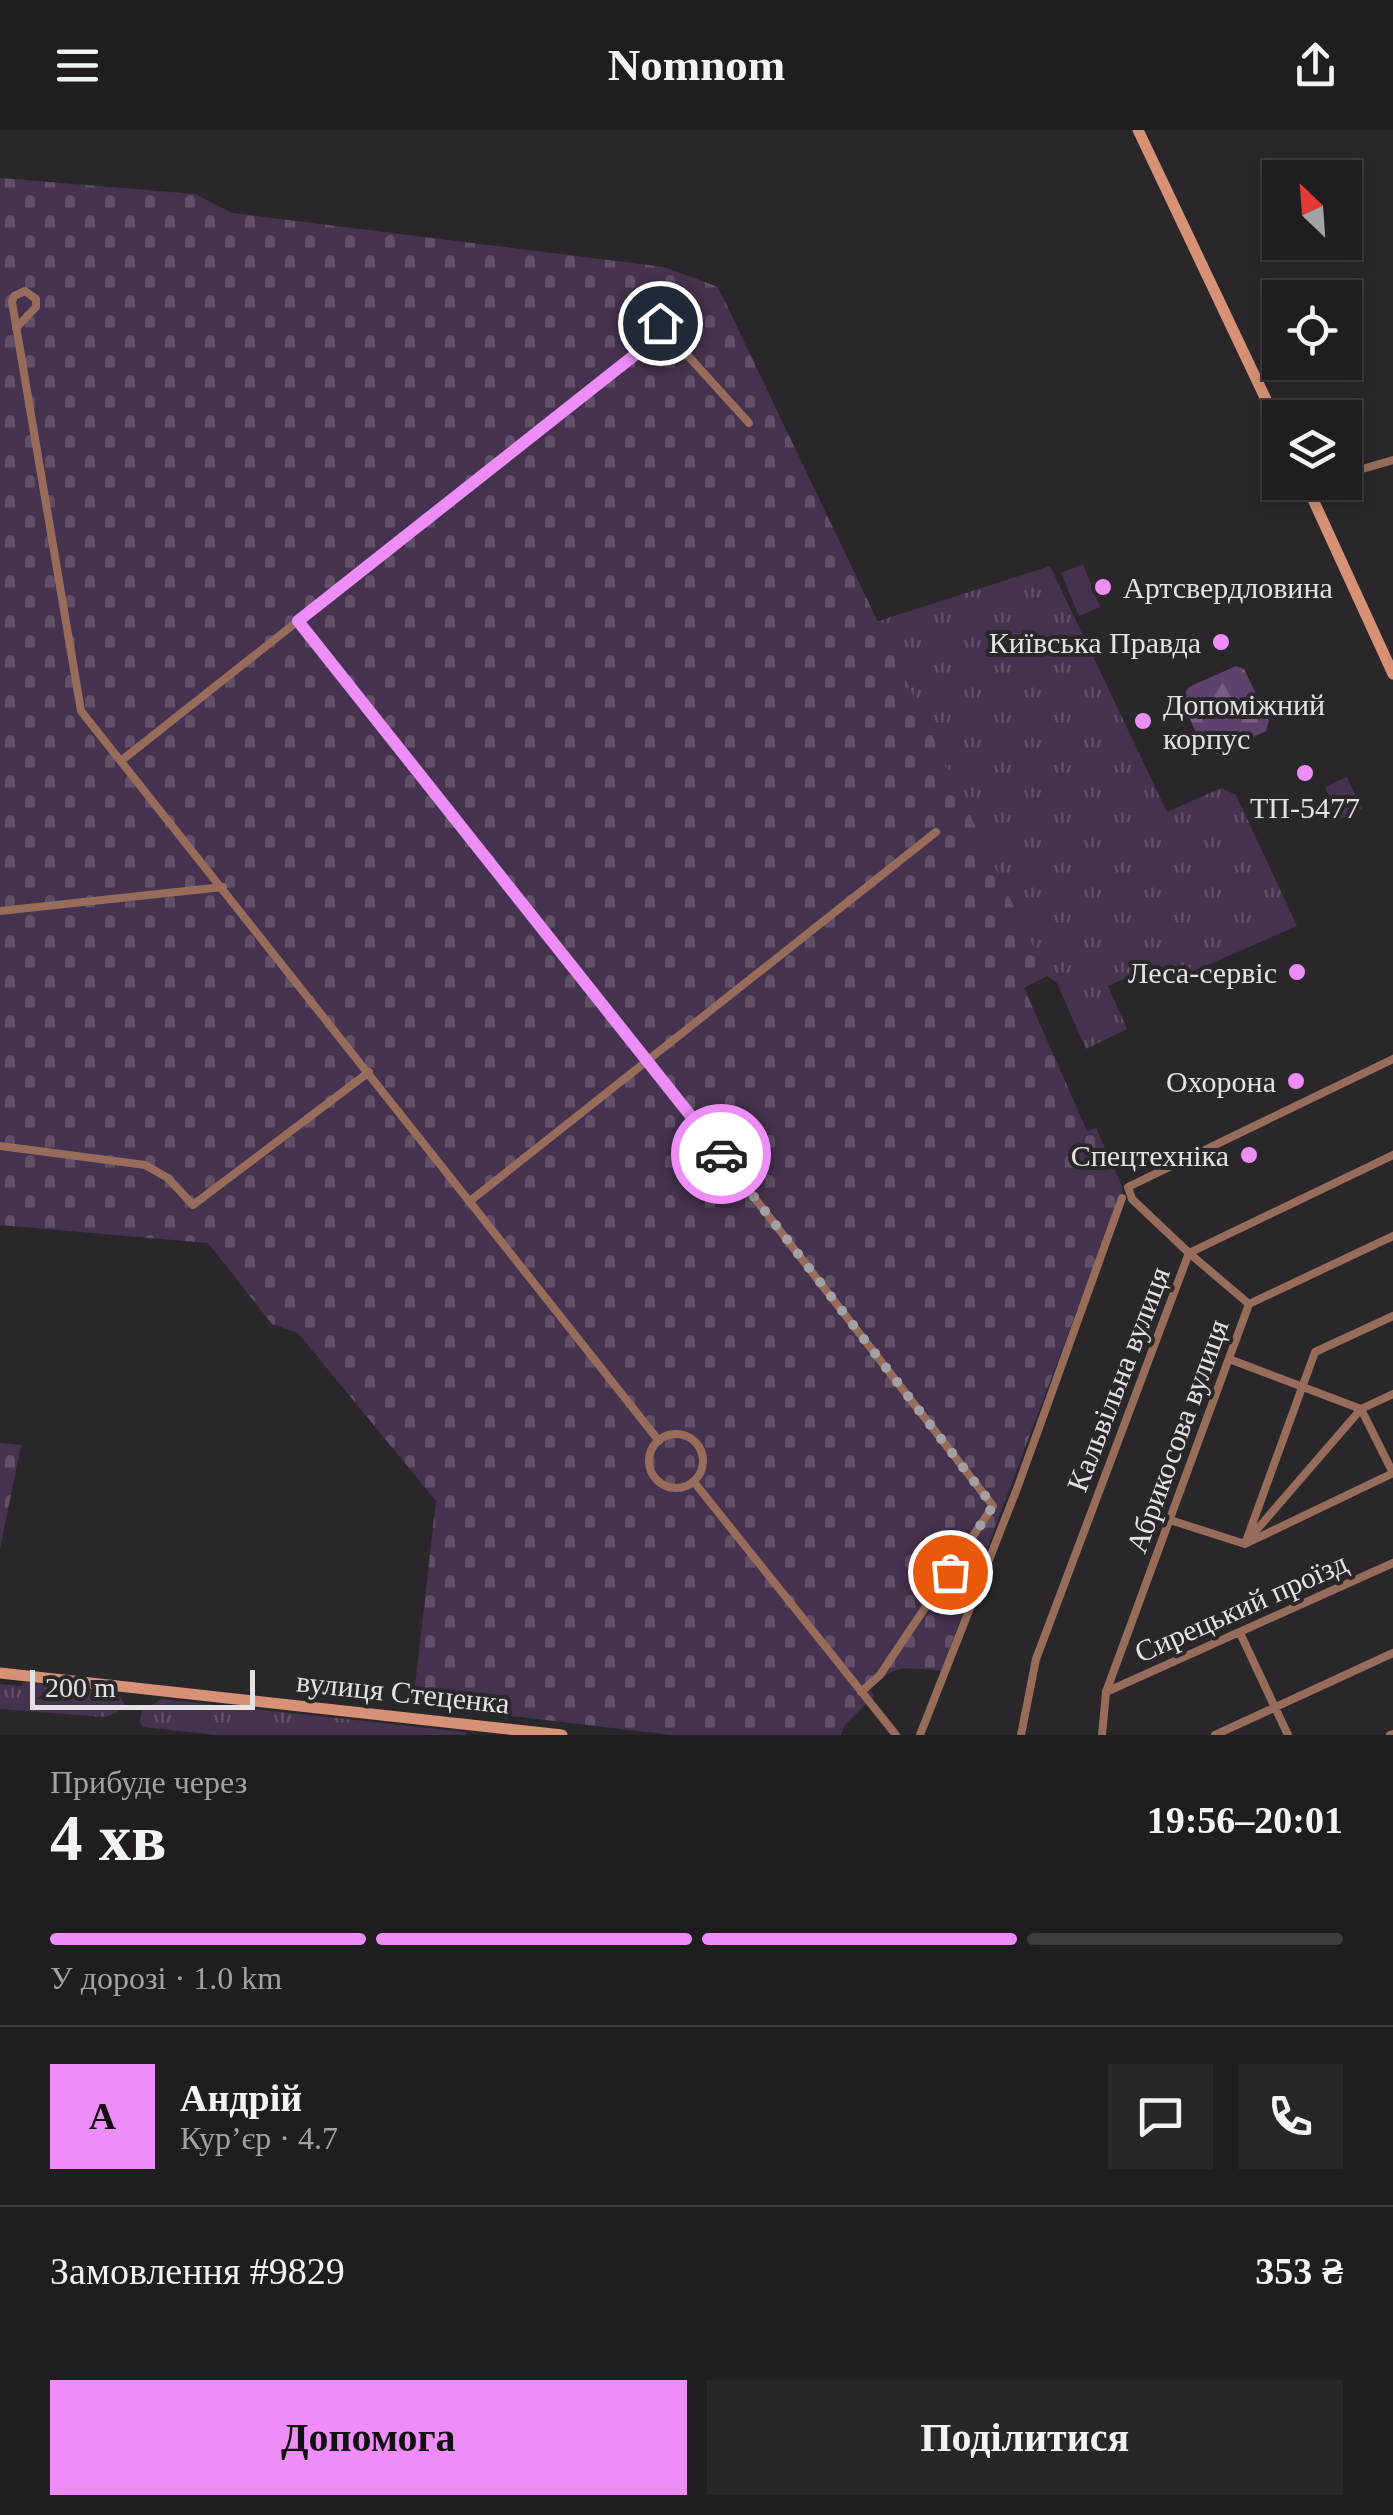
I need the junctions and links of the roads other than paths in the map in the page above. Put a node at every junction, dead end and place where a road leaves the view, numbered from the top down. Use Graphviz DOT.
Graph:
graph roads {
  1 [pos="1138,130"];
  2 [pos="16,328"];
  3 [pos="671,337"];
  4 [pos="655,339"];
  5 [pos="1266,400"];
  6 [pos="749,422"];
  7 [pos="1393,460"];
  8 [pos="1362,469"];
  9 [pos="1316,500"];
  10 [pos="298,621"];
  11 [pos="1393,674"];
  12 [pos="122,760"];
  13 [pos="936,832"];
  14 [pos="222,887"];
  15 [pos="0,911"];
  16 [pos="1393,1059"];
  17 [pos="646,1060"];
  18 [pos="369,1072"];
  19 [pos="0,1146"];
  20 [pos="1393,1155"];
  21 [pos="1122,1198"];
  22 [pos="470,1200"];
  23 [pos="1393,1236"];
  24 [pos="1189,1253"];
  25 [pos="1249,1304"];
  26 [pos="1393,1316"];
  27 [pos="1229,1358"];
  28 [pos="1301,1384"];
  29 [pos="1393,1394"];
  30 [pos="1361,1408"];
  31 [pos="659,1440"];
  32 [pos="1393,1474"];
  33 [pos="694,1482"];
  34 [pos="1170,1520"];
  35 [pos="1245,1544"];
  36 [pos="1393,1563"];
  37 [pos="1240,1634"];
  38 [pos="1393,1653"];
  39 [pos="0,1672"];
  40 [pos="861,1692"];
  41 [pos="1106,1692"];
  42 [pos="1275,1708"];
  43 [pos="562,1735"];
  44 [pos="896,1735"];
  45 [pos="920,1735"];
  46 [pos="1021,1735"];
  47 [pos="1102,1735"];
  48 [pos="1214,1735"];
  49 [pos="1288,1735"];
  1 -- 5 [label="main road"];
  2 -- 2 [label="street"];
  2 -- 12 [label="street"];
  3 -- 4 [label="street"];
  3 -- 4 [label="street"];
  3 -- 6 [label="street"];
  4 -- 10 [label="street"];
  7 -- 8 [label="street"];
  9 -- 11 [label="main road"];
  10 -- 12 [label="street"];
  10 -- 17 [label="street"];
  12 -- 14 [label="street"];
  13 -- 17 [label="street"];
  14 -- 15 [label="street"];
  14 -- 18 [label="street"];
  16 -- 24 [label="street"];
  17 -- 22 [label="street"];
  17 -- 40 [label="street"];
  18 -- 19 [label="street"];
  18 -- 22 [label="street"];
  20 -- 24 [label="street, Кальвільна вулиця"];
  21 -- 45 [label="street"];
  22 -- 31 [label="street"];
  23 -- 25 [label="street, Абрикосова вулиця"];
  24 -- 25 [label="street"];
  24 -- 46 [label="street, Кальвільна вулиця"];
  25 -- 27 [label="street, Абрикосова вулиця"];
  26 -- 28 [label="street"];
  27 -- 28 [label="street"];
  27 -- 34 [label="street, Абрикосова вулиця"];
  28 -- 30 [label="street"];
  28 -- 35 [label="street"];
  29 -- 30 [label="street"];
  30 -- 32 [label="street"];
  30 -- 35 [label="street"];
  31 -- 33 [label="street"];
  31 -- 33 [label="street"];
  32 -- 35 [label="street"];
  33 -- 40 [label="street"];
  34 -- 35 [label="street"];
  34 -- 41 [label="street, Абрикосова вулиця"];
  36 -- 37 [label="street, Сирецький проїзд"];
  37 -- 41 [label="street, Сирецький проїзд"];
  37 -- 42 [label="street"];
  38 -- 42 [label="street"];
  39 -- 43 [label="main road, вулиця Стеценка"];
  40 -- 44 [label="street"];
  41 -- 47 [label="street, Абрикосова вулиця"];
  42 -- 48 [label="street"];
  42 -- 49 [label="street"];
}
